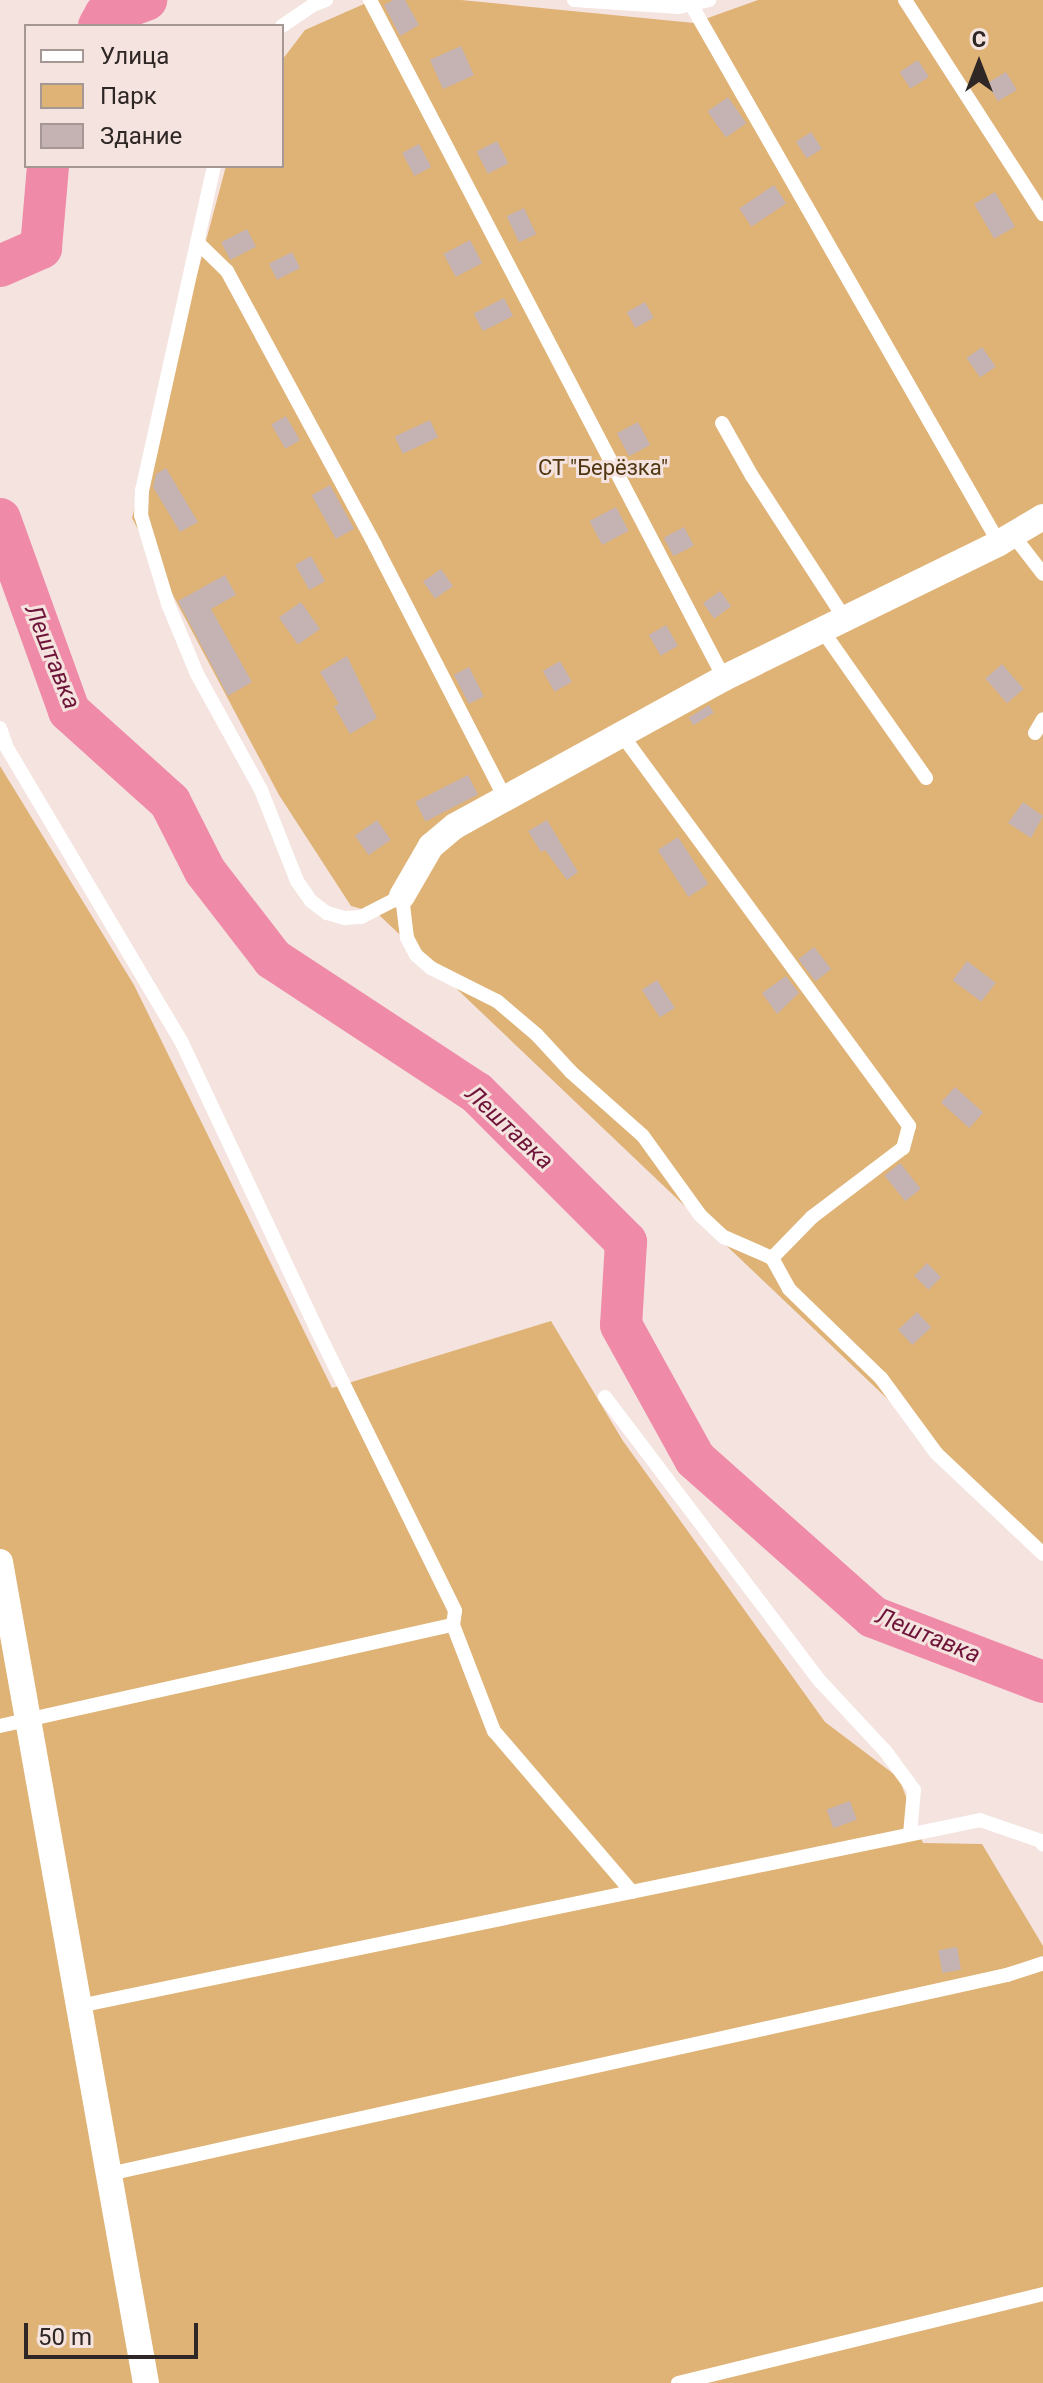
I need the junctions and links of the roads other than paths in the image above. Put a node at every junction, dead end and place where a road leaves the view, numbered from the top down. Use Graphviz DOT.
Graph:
graph roads {
  1 [pos="326,0"];
  2 [pos="370,0"];
  3 [pos="574,0"];
  4 [pos="709,0"];
  5 [pos="905,0"];
  6 [pos="692,6"];
  7 [pos="284,25"];
  8 [pos="214,168"];
  9 [pos="1043,214"];
  10 [pos="197,242"];
  11 [pos="722,423"];
  12 [pos="1043,517"];
  13 [pos="1006,539"];
  14 [pos="1043,574"];
  15 [pos="834,624"];
  16 [pos="724,678"];
  17 [pos="1043,719"];
  18 [pos="0,728"];
  19 [pos="1035,733"];
  20 [pos="622,735"];
  21 [pos="926,778"];
  22 [pos="506,800"];
  23 [pos="402,896"];
  24 [pos="772,1258"];
  25 [pos="605,1397"];
  26 [pos="1043,1554"];
  27 [pos="0,1562"];
  28 [pos="453,1625"];
  29 [pos="28,1721"];
  30 [pos="0,1726"];
  31 [pos="910,1834"];
  32 [pos="1043,1845"];
  33 [pos="632,1892"];
  34 [pos="1043,1963"];
  35 [pos="79,2006"];
  36 [pos="109,2174"];
  37 [pos="1043,2294"];
  38 [pos="146,2383"];
  39 [pos="678,2383"];
  1 -- 7 [label="lane"];
  2 -- 16 [label="lane"];
  3 -- 6 [label="lane"];
  4 -- 6 [label="lane"];
  5 -- 9 [label="lane"];
  6 -- 13 [label="lane"];
  8 -- 10 [label="lane"];
  10 -- 22 [label="lane"];
  10 -- 23 [label="lane"];
  11 -- 15 [label="lane"];
  12 -- 13 [label="street"];
  13 -- 14 [label="lane"];
  13 -- 15 [label="street"];
  15 -- 16 [label="street"];
  15 -- 21 [label="lane"];
  16 -- 20 [label="street"];
  17 -- 19 [label="lane"];
  18 -- 28 [label="lane"];
  20 -- 22 [label="street"];
  20 -- 24 [label="lane"];
  22 -- 23 [label="street"];
  23 -- 24 [label="lane"];
  24 -- 26 [label="lane"];
  25 -- 31 [label="lane"];
  27 -- 29 [label="street"];
  28 -- 29 [label="lane"];
  28 -- 33 [label="lane"];
  29 -- 30 [label="lane"];
  29 -- 35 [label="street"];
  31 -- 32 [label="lane"];
  31 -- 33 [label="lane"];
  33 -- 35 [label="lane"];
  34 -- 36 [label="lane"];
  35 -- 36 [label="street"];
  36 -- 38 [label="street"];
  37 -- 39 [label="lane"];
}
